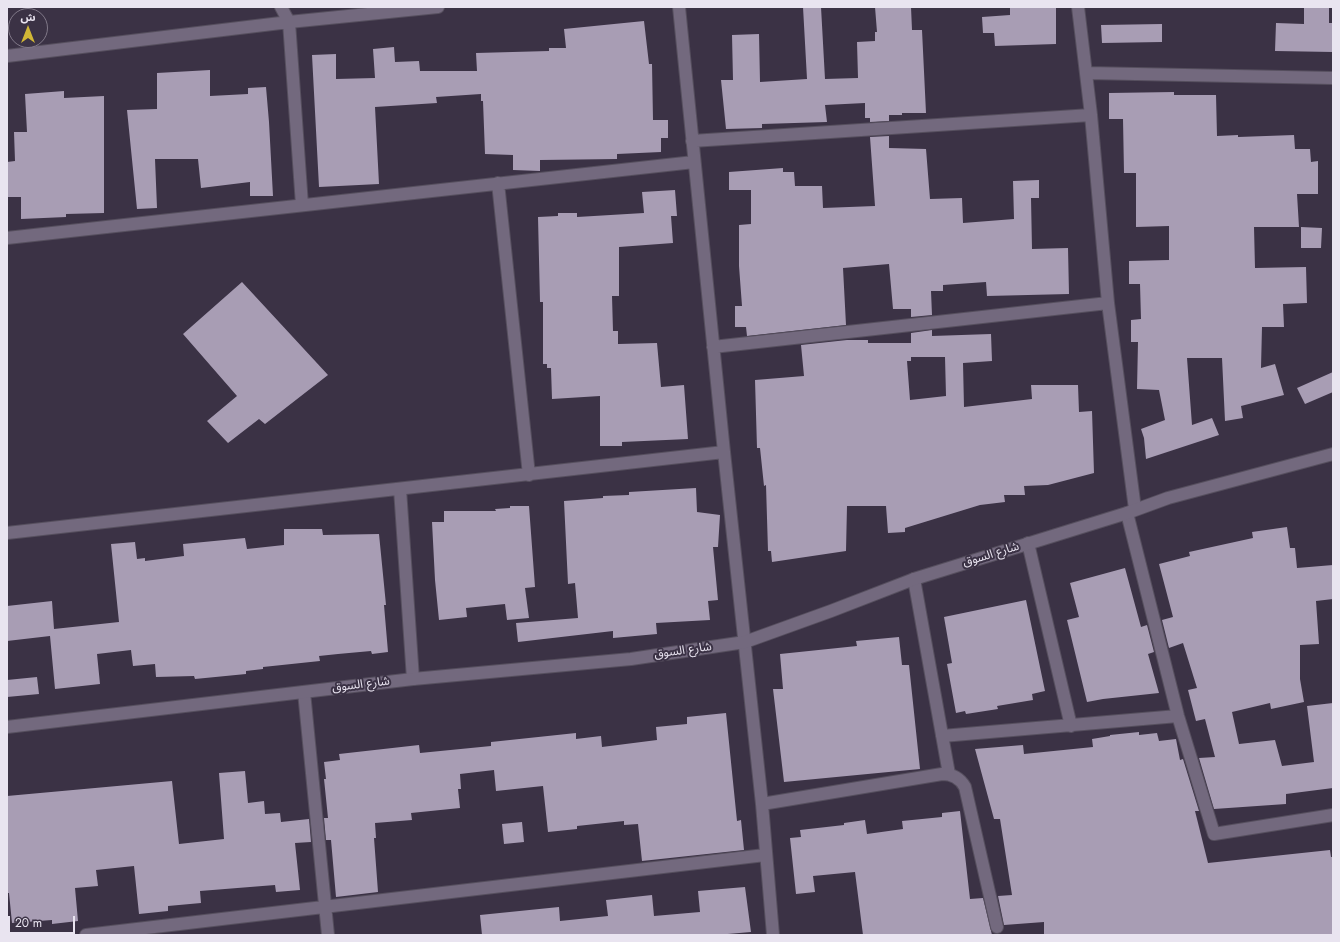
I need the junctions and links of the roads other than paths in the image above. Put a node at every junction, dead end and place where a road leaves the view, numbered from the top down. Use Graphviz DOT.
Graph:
graph roads {
  1 [pos="281,7"];
  2 [pos="438,7"];
  3 [pos="679,7"];
  4 [pos="1078,7"];
  5 [pos="289,22"];
  6 [pos="7,56"];
  7 [pos="1087,72"];
  8 [pos="1333,78"];
  9 [pos="1091,115"];
  10 [pos="692,141"];
  11 [pos="694,162"];
  12 [pos="498,184"];
  13 [pos="302,205"];
  14 [pos="7,238"];
  15 [pos="1108,303"];
  16 [pos="713,347"];
  17 [pos="724,452"];
  18 [pos="1333,454"];
  19 [pos="529,474"];
  20 [pos="400,489"];
  21 [pos="1131,511"];
  22 [pos="7,533"];
  23 [pos="1028,543"];
  24 [pos="914,579"];
  25 [pos="745,642"];
  26 [pos="412,679"];
  27 [pos="304,692"];
  28 [pos="1178,716"];
  29 [pos="1071,726"];
  30 [pos="7,727"];
  31 [pos="942,736"];
  32 [pos="949,774"];
  33 [pos="762,804"];
  34 [pos="1333,815"];
  35 [pos="765,856"];
  36 [pos="326,906"];
  37 [pos="997,927"];
  38 [pos="86,935"];
  39 [pos="328,935"];
  40 [pos="773,935"];
  1 -- 5 [label="street"];
  2 -- 5 [label="street"];
  3 -- 10 [label="street"];
  4 -- 7 [label="street"];
  5 -- 6 [label="street"];
  5 -- 13 [label="street"];
  7 -- 8 [label="street"];
  7 -- 9 [label="street"];
  9 -- 10 [label="street"];
  9 -- 15 [label="street"];
  10 -- 11 [label="street"];
  11 -- 12 [label="street"];
  11 -- 16 [label="street"];
  12 -- 13 [label="street"];
  12 -- 19 [label="street"];
  13 -- 14 [label="street"];
  15 -- 16 [label="street"];
  15 -- 21 [label="street"];
  16 -- 17 [label="street"];
  17 -- 19 [label="street"];
  17 -- 25 [label="street"];
  18 -- 21 [label="street, شارع السوق"];
  19 -- 20 [label="street"];
  20 -- 22 [label="street"];
  20 -- 26 [label="street"];
  21 -- 23 [label="street, شارع السوق"];
  21 -- 28 [label="street"];
  23 -- 24 [label="street, شارع السوق"];
  23 -- 29 [label="street"];
  24 -- 25 [label="street, شارع السوق"];
  24 -- 31 [label="street"];
  25 -- 26 [label="street, شارع السوق"];
  25 -- 33 [label="street"];
  26 -- 27 [label="street, شارع السوق"];
  27 -- 30 [label="street, شارع السوق"];
  27 -- 36 [label="street"];
  28 -- 29 [label="street"];
  28 -- 34 [label="street"];
  29 -- 31 [label="street"];
  31 -- 32 [label="street"];
  32 -- 33 [label="street"];
  32 -- 37 [label="street"];
  33 -- 35 [label="street"];
  35 -- 36 [label="street"];
  35 -- 40 [label="street"];
  36 -- 38 [label="street"];
  36 -- 39 [label="street"];
}
